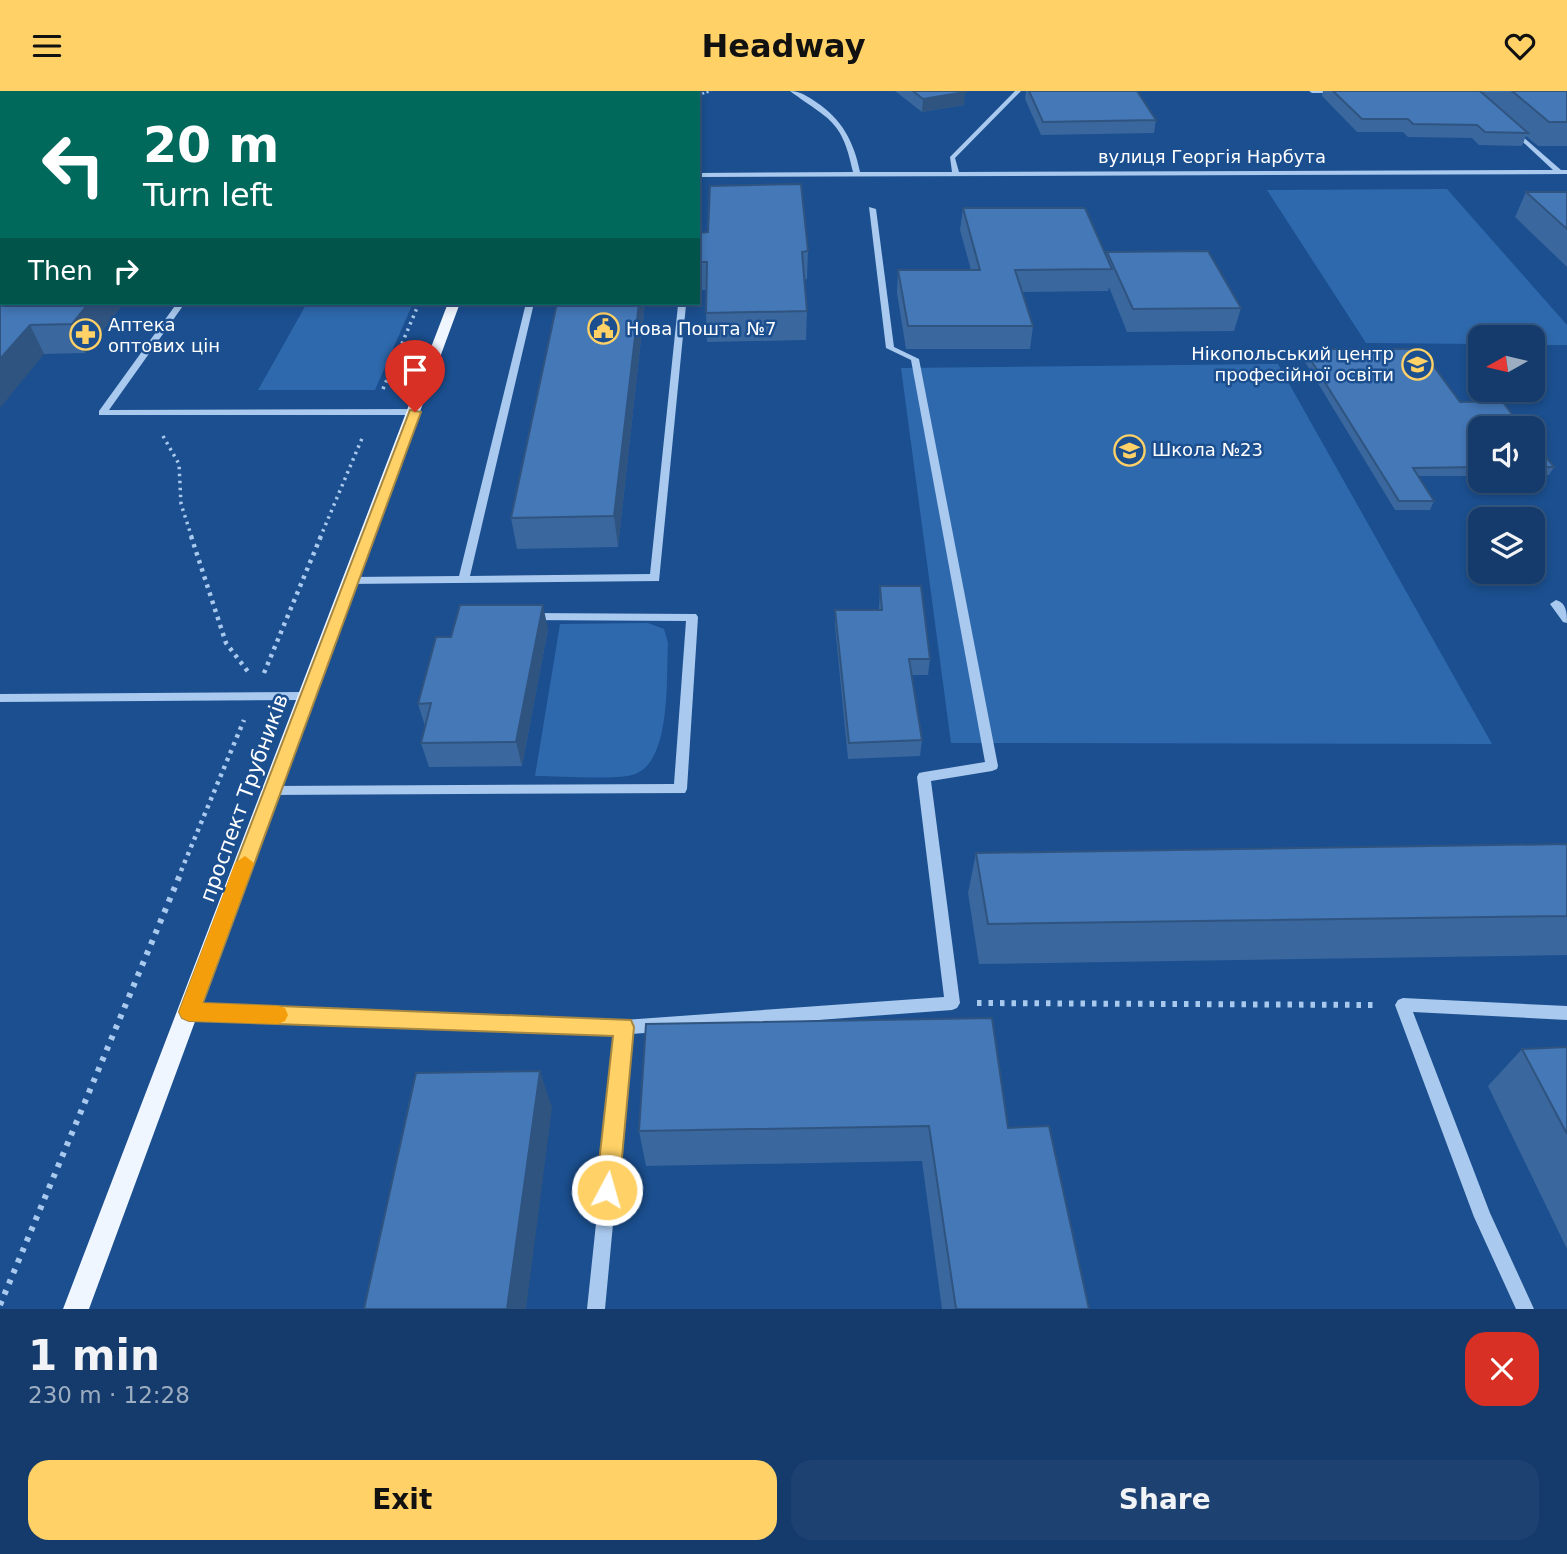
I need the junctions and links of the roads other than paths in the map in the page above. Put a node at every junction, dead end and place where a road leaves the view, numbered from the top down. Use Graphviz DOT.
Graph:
graph roads {
  1 [pos="793,91"];
  2 [pos="1018,91"];
  3 [pos="1311,91"];
  4 [pos="1352,91"];
  5 [pos="1502,120"];
  6 [pos="1563,172"];
  7 [pos="857,174"];
  8 [pos="956,174"];
  9 [pos="700,175"];
  10 [pos="872,209"];
  11 [pos="180,305"];
  12 [pos="453,305"];
  13 [pos="530,305"];
  14 [pos="682,305"];
  15 [pos="415,412"];
  16 [pos="464,580"];
  17 [pos="350,581"];
  18 [pos="1556,604"];
  19 [pos="513,618"];
  20 [pos="1567,619"];
  21 [pos="307,696"];
  22 [pos="0,698"];
  23 [pos="271,791"];
  24 [pos="189,1012"];
  25 [pos="1567,1013"];
  26 [pos="624,1027"];
  27 [pos="76,1309"];
  28 [pos="596,1309"];
  29 [pos="1525,1309"];
  1 -- 7 [label="street"];
  2 -- 8 [label="street"];
  3 -- 4 [label="street"];
  5 -- 6 [label="street"];
  6 -- 8 [label="street, вулиця Георгія Нарбута"];
  7 -- 8 [label="street, вулиця Георгія Нарбута"];
  7 -- 9 [label="street, вулиця Георгія Нарбута"];
  10 -- 26 [label="street"];
  11 -- 15 [label="street"];
  12 -- 15 [label="main road, проспект Трубників"];
  13 -- 16 [label="street"];
  14 -- 16 [label="street"];
  15 -- 17 [label="main road, проспект Трубників"];
  16 -- 17 [label="street"];
  17 -- 21 [label="main road, проспект Трубників"];
  18 -- 20 [label="street"];
  19 -- 23 [label="street"];
  21 -- 22 [label="street"];
  21 -- 23 [label="main road, проспект Трубників"];
  23 -- 24 [label="main road, проспект Трубників"];
  24 -- 26 [label="street"];
  24 -- 27 [label="main road, проспект Трубників"];
  25 -- 29 [label="lane"];
  26 -- 28 [label="street"];
}
